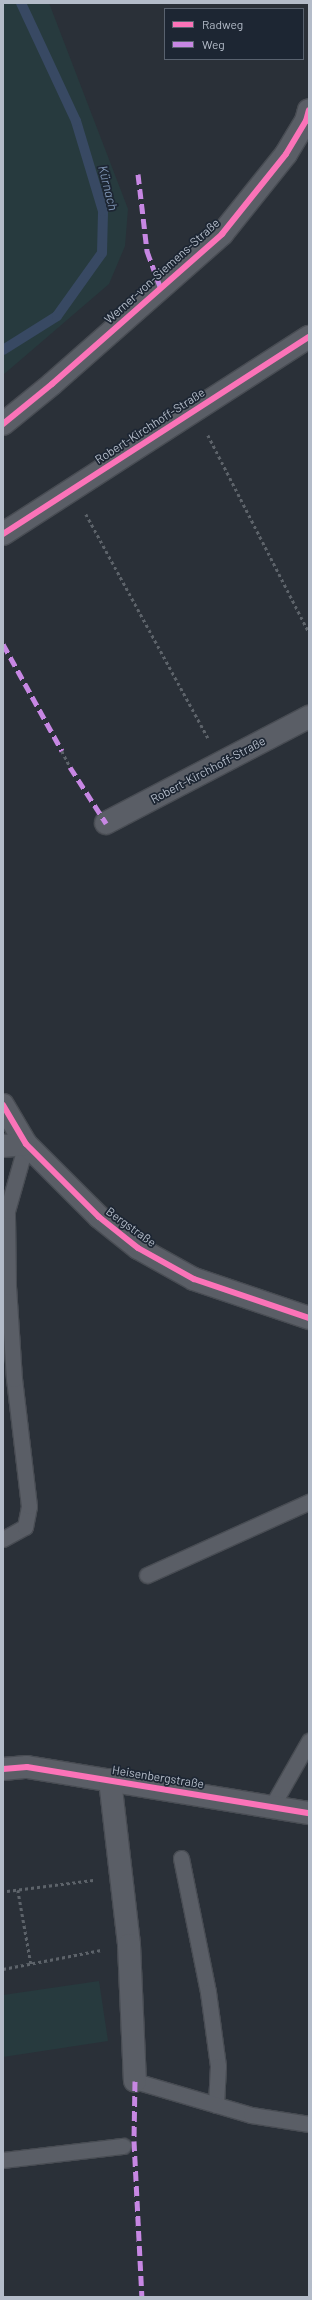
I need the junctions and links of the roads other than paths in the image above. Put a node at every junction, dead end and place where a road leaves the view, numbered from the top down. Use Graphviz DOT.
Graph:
graph roads {
  1 [pos="308,118"];
  2 [pos="309,337"];
  3 [pos="3,424"];
  4 [pos="3,534"];
  5 [pos="309,717"];
  6 [pos="106,823"];
  7 [pos="3,1105"];
  8 [pos="26,1144"];
  9 [pos="3,1146"];
  10 [pos="309,1318"];
  11 [pos="9,1381"];
  12 [pos="309,1502"];
  13 [pos="3,1539"];
  14 [pos="147,1575"];
  15 [pos="309,1740"];
  16 [pos="3,1769"];
  17 [pos="110,1780"];
  18 [pos="272,1806"];
  19 [pos="309,1813"];
  20 [pos="181,1858"];
  21 [pos="135,2081"];
  22 [pos="216,2104"];
  23 [pos="309,2124"];
  24 [pos="123,2146"];
  25 [pos="3,2160"];
  1 -- 3 [label="street, Werner-von-Siemens-Straße"];
  2 -- 4 [label="street, Robert-Kirchhoff-Straße"];
  5 -- 6 [label="street, Robert-Kirchhoff-Straße"];
  7 -- 8 [label="street, Bergstraße"];
  8 -- 9 [label="street"];
  8 -- 10 [label="street, Bergstraße"];
  8 -- 11 [label="lane"];
  11 -- 13 [label="lane"];
  12 -- 14 [label="lane"];
  15 -- 18 [label="lane"];
  16 -- 17 [label="street, Heisenbergstraße"];
  17 -- 18 [label="street, Heisenbergstraße"];
  17 -- 21 [label="street, Heisenbergstraße"];
  18 -- 19 [label="street, Heisenbergstraße"];
  20 -- 22 [label="lane"];
  21 -- 22 [label="lane"];
  22 -- 23 [label="lane"];
  24 -- 25 [label="lane"];
}
